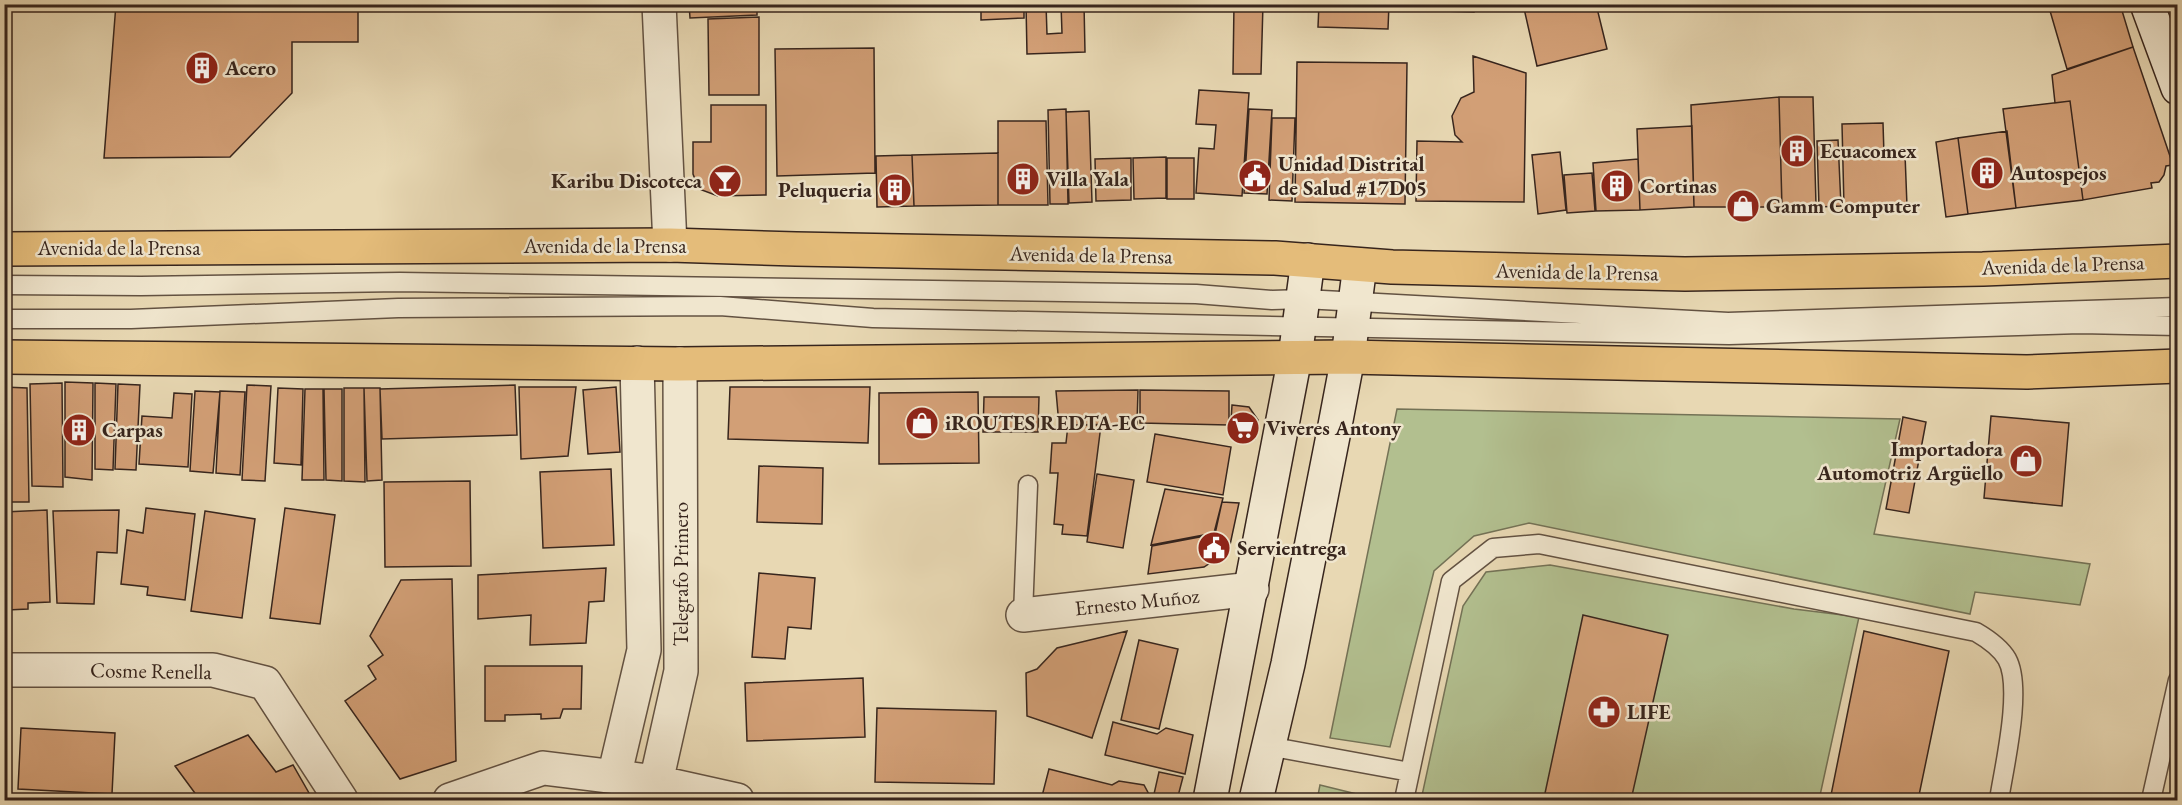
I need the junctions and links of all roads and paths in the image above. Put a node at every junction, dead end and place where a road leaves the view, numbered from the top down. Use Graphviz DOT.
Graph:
graph roads {
  1 [pos="659,4"];
  2 [pos="2147,4"];
  3 [pos="2178,88"];
  4 [pos="670,245"];
  5 [pos="4,249"];
  6 [pos="1308,260"];
  7 [pos="2178,261"];
  8 [pos="1360,265"];
  9 [pos="4,285"];
  10 [pos="2178,307"];
  11 [pos="4,319"];
  12 [pos="2178,326"];
  13 [pos="1300,328"];
  14 [pos="1352,329"];
  15 [pos="4,357"];
  16 [pos="637,363"];
  17 [pos="680,364"];
  18 [pos="2178,366"];
  19 [pos="1028,485"];
  20 [pos="1252,589"];
  21 [pos="1023,615"];
  22 [pos="4,670"];
  23 [pos="2178,680"];
  24 [pos="1268,746"];
  25 [pos="1410,772"];
  26 [pos="614,777"];
  27 [pos="656,782"];
  28 [pos="341,801"];
  29 [pos="450,801"];
  30 [pos="737,801"];
  31 [pos="1210,801"];
  32 [pos="1256,801"];
  33 [pos="1404,801"];
  34 [pos="1999,801"];
  35 [pos="2151,801"];
  1 -- 4 [label="street"];
  2 -- 3 [label="street"];
  4 -- 5 [label="main road, Avenida de la Prensa"];
  4 -- 6 [label="main road, Avenida de la Prensa"];
  6 -- 8 [label="main road, Avenida de la Prensa"];
  6 -- 13 [label="street"];
  7 -- 8 [label="main road, Avenida de la Prensa"];
  8 -- 14 [label="street"];
  9 -- 13 [label="lane"];
  10 -- 14 [label="lane"];
  11 -- 13 [label="lane"];
  12 -- 14 [label="lane"];
  13 -- 14 [label="main road"];
  13 -- 14 [label="lane"];
  13 -- 17 [label="main road"];
  13 -- 20 [label="street"];
  14 -- 18 [label="main road"];
  14 -- 24 [label="street"];
  15 -- 16 [label="main road"];
  16 -- 17 [label="main road"];
  16 -- 26 [label="street, Telegrafo Primero"];
  17 -- 27 [label="street, Telegrafo Primero"];
  19 -- 21 [label="lane"];
  20 -- 21 [label="street, Ernesto Muñoz"];
  20 -- 31 [label="street"];
  22 -- 28 [label="street, Cosme Renella"];
  23 -- 35 [label="lane"];
  24 -- 25 [label="lane"];
  24 -- 32 [label="street"];
  25 -- 33 [label="lane"];
  25 -- 34 [label="lane"];
  26 -- 27 [label="street"];
  26 -- 29 [label="street"];
  27 -- 30 [label="street"];
}
